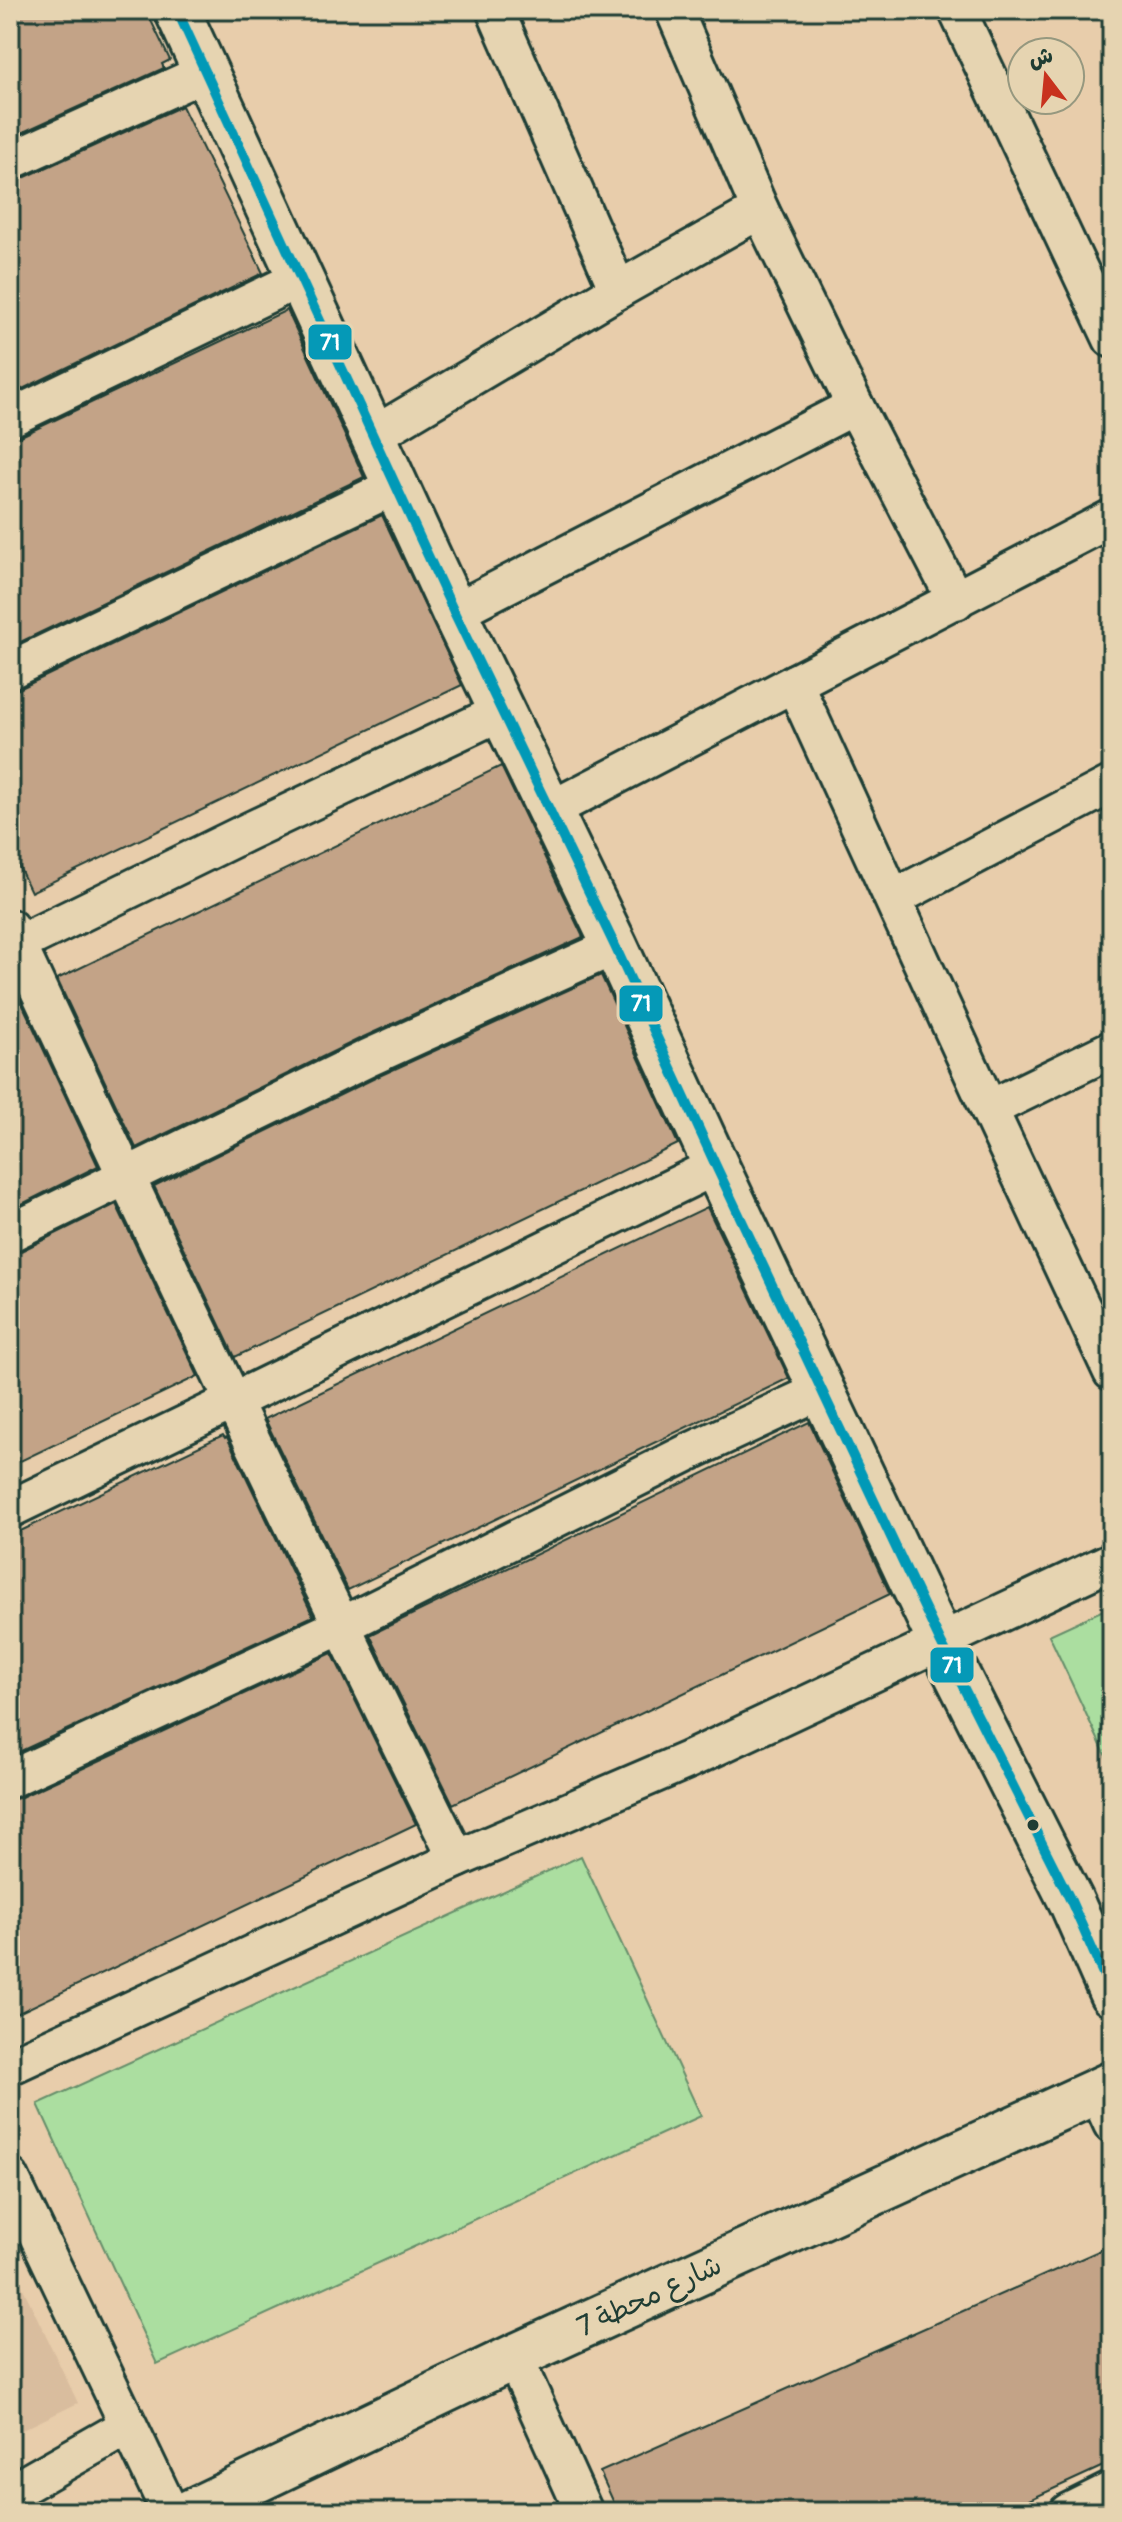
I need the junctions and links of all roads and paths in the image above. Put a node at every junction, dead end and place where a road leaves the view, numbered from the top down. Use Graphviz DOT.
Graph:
graph roads {
  1 [pos="177,10"];
  2 [pos="495,10"];
  3 [pos="674,10"];
  4 [pos="957,10"];
  5 [pos="206,72"];
  6 [pos="10,161"];
  7 [pos="760,210"];
  8 [pos="301,278"];
  9 [pos="618,290"];
  10 [pos="1112,339"];
  11 [pos="855,406"];
  12 [pos="10,418"];
  13 [pos="374,435"];
  14 [pos="397,485"];
  15 [pos="1112,518"];
  16 [pos="956,601"];
  17 [pos="454,612"];
  18 [pos="10,670"];
  19 [pos="794,683"];
  20 [pos="503,711"];
  21 [pos="1112,784"];
  22 [pos="550,810"];
  23 [pos="894,898"];
  24 [pos="13,940"];
  25 [pos="615,946"];
  26 [pos="1112,1049"];
  27 [pos="989,1109"];
  28 [pos="716,1166"];
  29 [pos="126,1178"];
  30 [pos="10,1233"];
  31 [pos="1109,1357"];
  32 [pos="822,1390"];
  33 [pos="234,1402"];
  34 [pos="10,1509"];
  35 [pos="1112,1561"];
  36 [pos="341,1626"];
  37 [pos="941,1643"];
  38 [pos="10,1779"];
  39 [pos="457,1859"];
  40 [pos="1112,1994"];
  41 [pos="10,2066"];
  42 [pos="1107,2100"];
  43 [pos="10,2177"];
  44 [pos="514,2357"];
  45 [pos="128,2426"];
  46 [pos="1112,2490"];
  47 [pos="10,2493"];
  48 [pos="170,2512"];
  49 [pos="190,2512"];
  50 [pos="584,2512"];
  51 [pos="1068,2512"];
  1 -- 5 [label="street"];
  2 -- 9 [label="street"];
  3 -- 7 [label="street"];
  4 -- 10 [label="street"];
  5 -- 6 [label="street"];
  5 -- 8 [label="street"];
  7 -- 9 [label="street"];
  7 -- 11 [label="street"];
  8 -- 12 [label="street"];
  8 -- 13 [label="street"];
  9 -- 13 [label="street"];
  11 -- 16 [label="street"];
  11 -- 17 [label="street"];
  13 -- 14 [label="street"];
  14 -- 17 [label="street"];
  14 -- 18 [label="street"];
  15 -- 16 [label="street"];
  16 -- 19 [label="street"];
  17 -- 20 [label="street"];
  19 -- 22 [label="street"];
  19 -- 23 [label="street"];
  20 -- 22 [label="street"];
  20 -- 24 [label="street"];
  21 -- 23 [label="street"];
  22 -- 25 [label="street"];
  23 -- 27 [label="street"];
  24 -- 29 [label="street"];
  25 -- 28 [label="street"];
  25 -- 29 [label="street"];
  26 -- 27 [label="street"];
  27 -- 31 [label="street"];
  28 -- 32 [label="street"];
  28 -- 33 [label="street"];
  29 -- 30 [label="street"];
  29 -- 33 [label="street"];
  32 -- 36 [label="street"];
  32 -- 37 [label="street"];
  33 -- 34 [label="street"];
  33 -- 36 [label="street"];
  35 -- 37 [label="street"];
  36 -- 38 [label="street"];
  36 -- 39 [label="street"];
  37 -- 39 [label="street"];
  37 -- 40 [label="street"];
  39 -- 41 [label="street"];
  42 -- 44 [label="street, شارع محطة 7"];
  43 -- 45 [label="street"];
  44 -- 49 [label="street, شارع محطة 7"];
  44 -- 50 [label="street"];
  45 -- 47 [label="street"];
  45 -- 48 [label="street"];
  46 -- 51 [label="street"];
}
